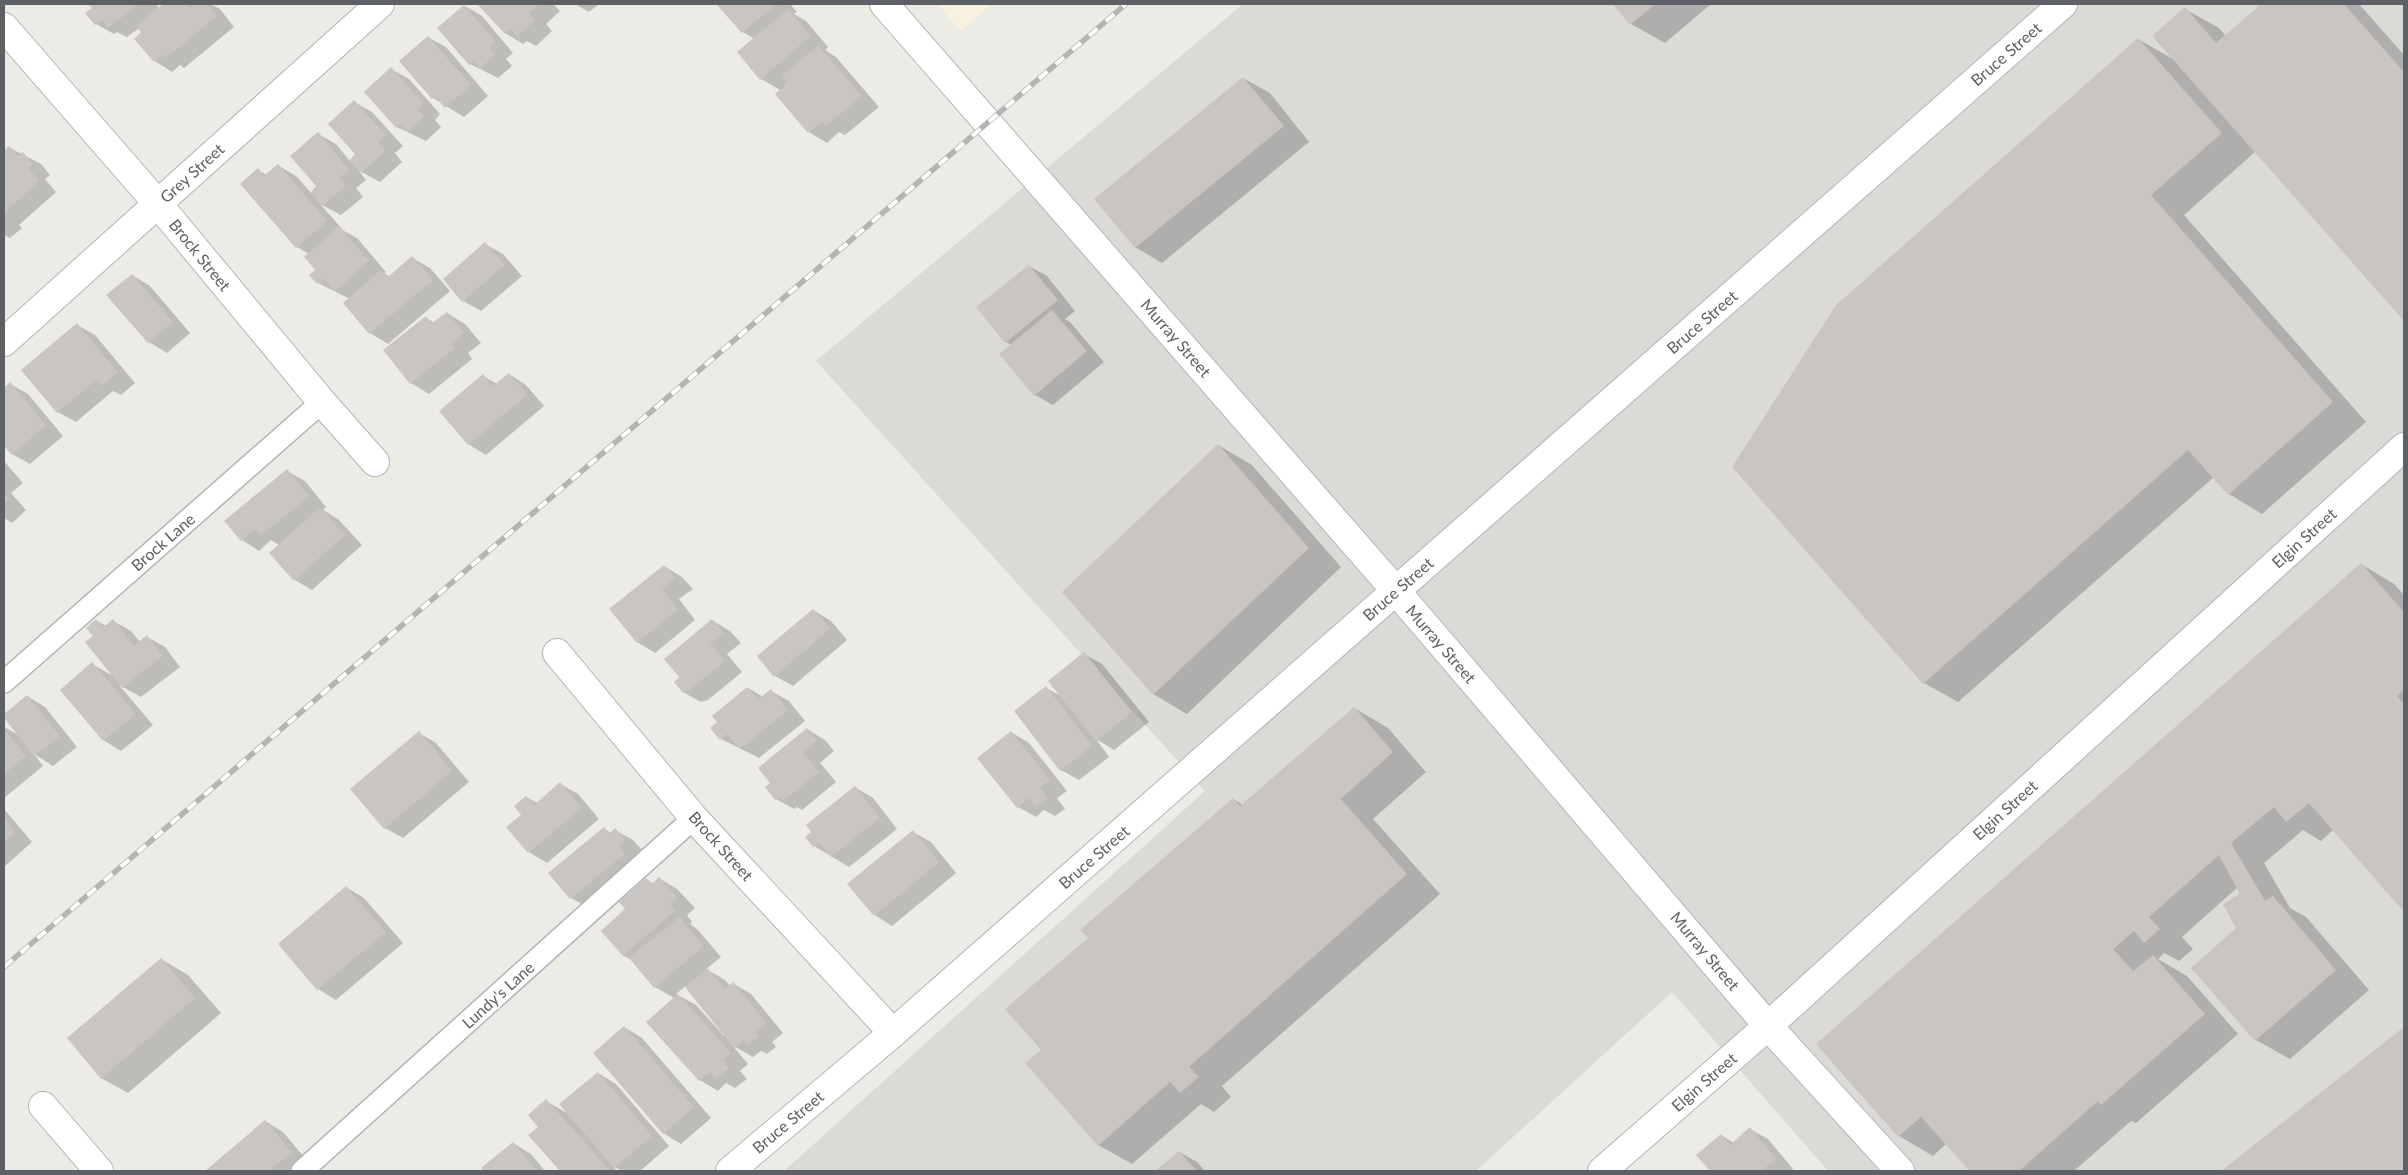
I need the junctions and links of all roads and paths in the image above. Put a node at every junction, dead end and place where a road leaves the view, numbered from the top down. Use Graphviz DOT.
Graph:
graph roads {
  1 [pos="380,4"];
  2 [pos="884,4"];
  3 [pos="2063,4"];
  4 [pos="4,27"];
  5 [pos="158,204"];
  6 [pos="4,342"];
  7 [pos="322,402"];
  8 [pos="2404,447"];
  9 [pos="375,462"];
  10 [pos="1396,591"];
  11 [pos="557,653"];
  12 [pos="4,682"];
  13 [pos="694,818"];
  14 [pos="1768,1026"];
  15 [pos="893,1033"];
  16 [pos="43,1106"];
  17 [pos="99,1171"];
  18 [pos="302,1171"];
  19 [pos="730,1171"];
  20 [pos="1602,1171"];
  21 [pos="1900,1171"];
  1 -- 5 [label="street, Grey Street"];
  2 -- 10 [label="street, Murray Street"];
  3 -- 10 [label="street, Bruce Street"];
  4 -- 5 [label="street, Brock Street"];
  5 -- 6 [label="street, Grey Street"];
  5 -- 7 [label="street, Brock Street"];
  7 -- 9 [label="street, Brock Street"];
  7 -- 12 [label="lane, Brock Lane"];
  8 -- 14 [label="street, Elgin Street"];
  10 -- 14 [label="street, Murray Street"];
  10 -- 15 [label="street, Bruce Street"];
  11 -- 13 [label="street, Brock Street"];
  13 -- 15 [label="street, Brock Street"];
  13 -- 18 [label="lane, Lundy's Lane"];
  14 -- 20 [label="street, Elgin Street"];
  14 -- 21 [label="street, Murray Street"];
  15 -- 19 [label="street, Bruce Street"];
  16 -- 17 [label="street"];
}
